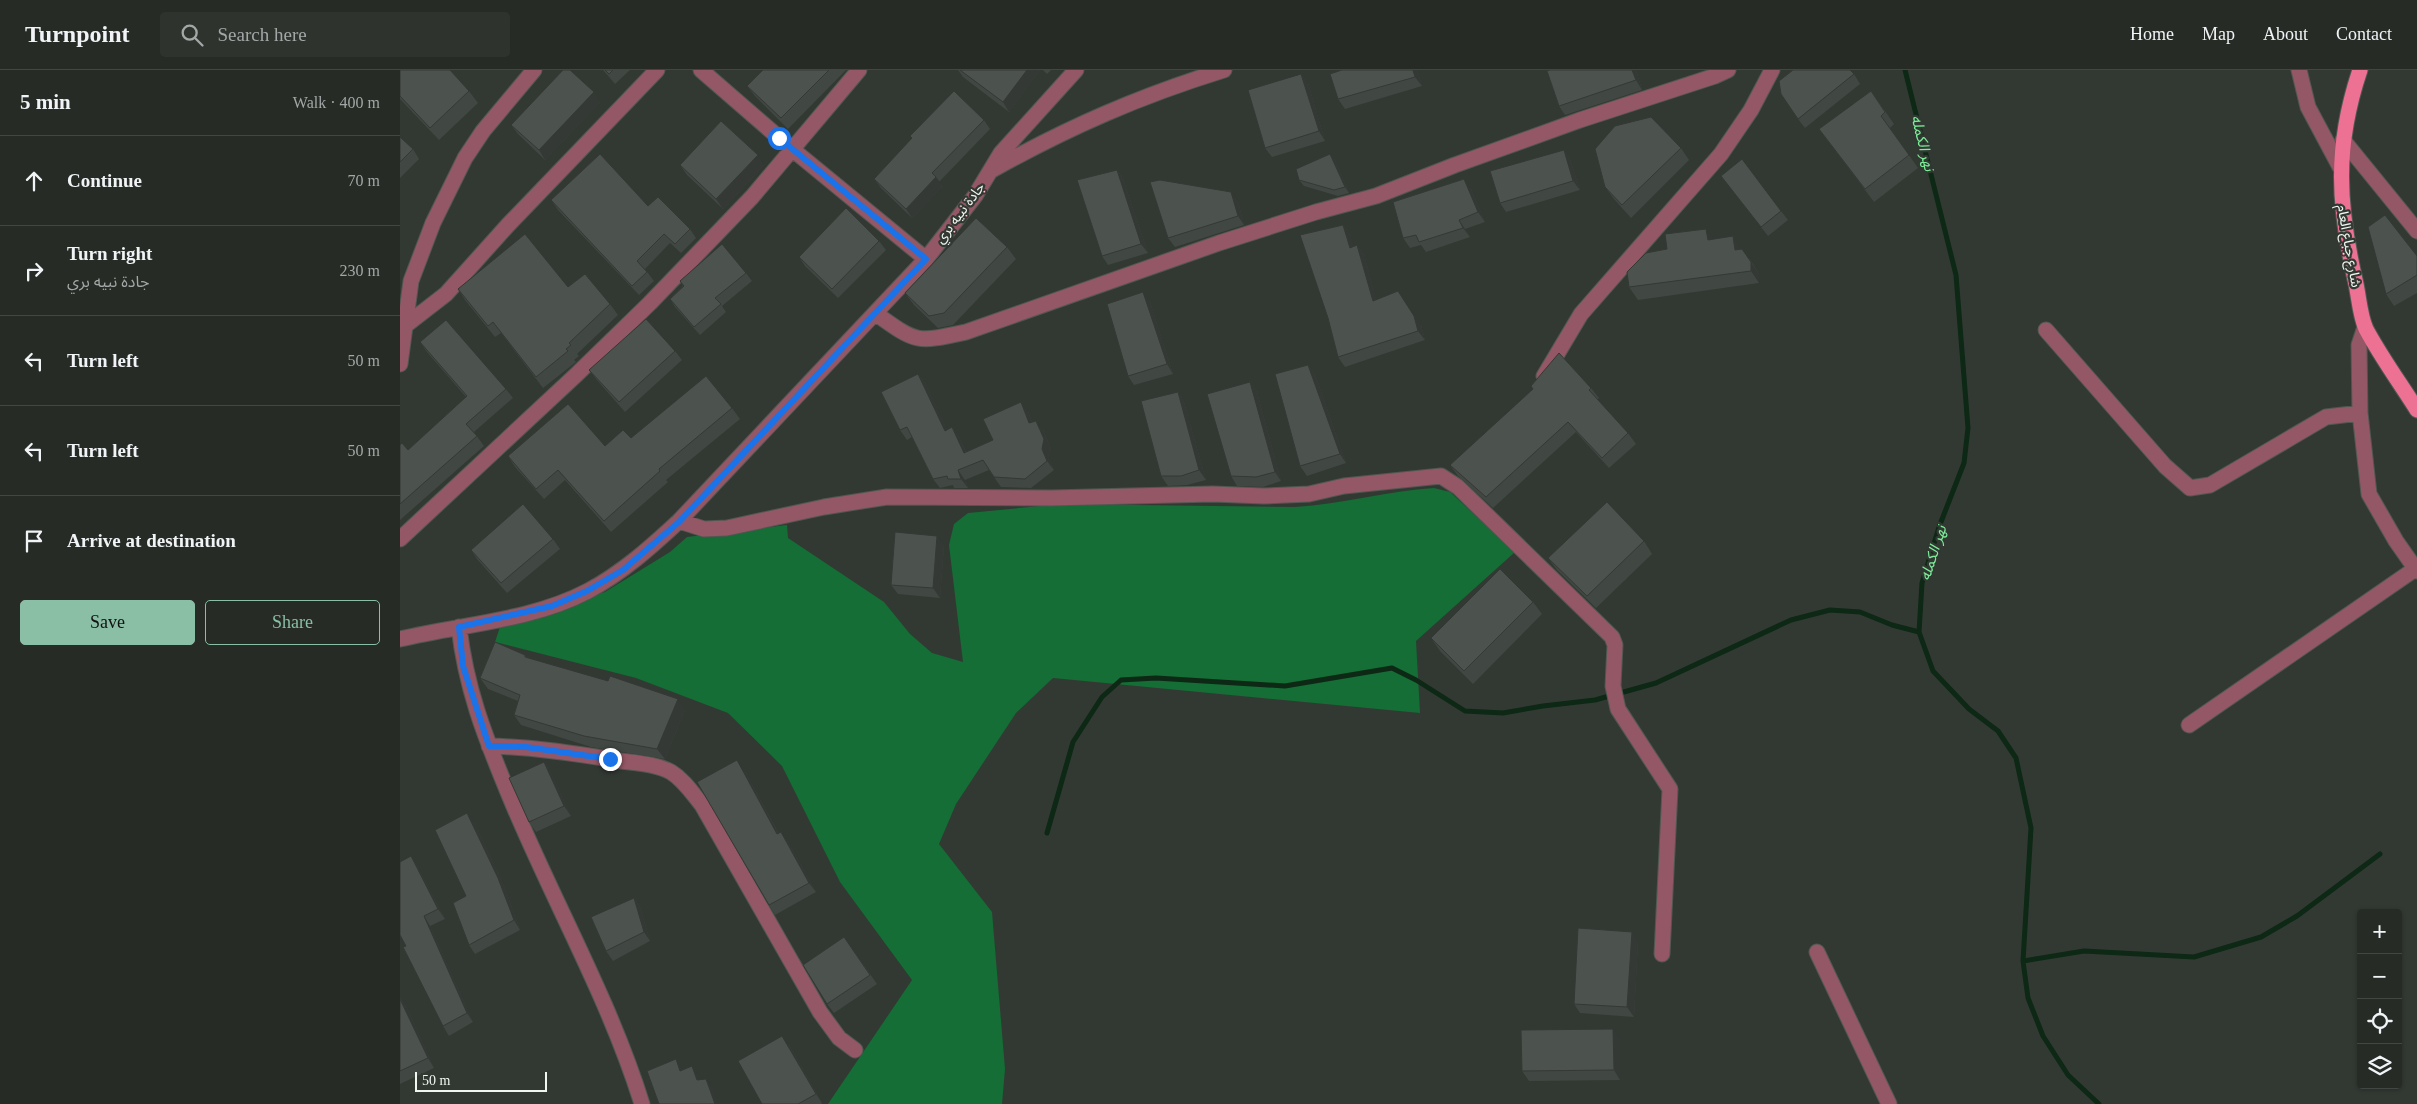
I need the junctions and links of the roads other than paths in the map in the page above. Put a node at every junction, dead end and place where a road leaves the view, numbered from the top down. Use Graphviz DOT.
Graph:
graph roads {
  1 [pos="534,70"];
  2 [pos="657,70"];
  3 [pos="701,70"];
  4 [pos="859,70"];
  5 [pos="1076,70"];
  6 [pos="1224,70"];
  7 [pos="1728,70"];
  8 [pos="1772,70"];
  9 [pos="2299,70"];
  10 [pos="2360,70"];
  11 [pos="2343,140"];
  12 [pos="792,149"];
  13 [pos="2340,167"];
  14 [pos="992,170"];
  15 [pos="2417,231"];
  16 [pos="926,259"];
  17 [pos="875,313"];
  18 [pos="406,325"];
  19 [pos="2366,327"];
  20 [pos="2046,330"];
  21 [pos="400,364"];
  22 [pos="1532,390"];
  23 [pos="2417,410"];
  24 [pos="2360,412"];
  25 [pos="1453,463"];
  26 [pos="1441,476"];
  27 [pos="679,522"];
  28 [pos="400,539"];
  29 [pos="2416,570"];
  30 [pos="459,627"];
  31 [pos="400,639"];
  32 [pos="2189,725"];
  33 [pos="489,746"];
  34 [pos="1817,952"];
  35 [pos="1662,954"];
  36 [pos="855,1050"];
  37 [pos="642,1104"];
  38 [pos="1889,1104"];
  1 -- 18 [label="street"];
  2 -- 18 [label="street"];
  3 -- 12 [label="street"];
  4 -- 12 [label="street"];
  5 -- 14 [label="street"];
  6 -- 14 [label="street, جادة نبيه بري"];
  7 -- 17 [label="street"];
  8 -- 22 [label="street"];
  9 -- 13 [label="street"];
  10 -- 11 [label="main road, شارع جباع العام"];
  11 -- 13 [label="main road, شارع جباع العام"];
  11 -- 15 [label="street"];
  12 -- 16 [label="street"];
  12 -- 28 [label="street"];
  13 -- 19 [label="main road, شارع جباع العام"];
  14 -- 16 [label="street, جادة نبيه بري"];
  16 -- 17 [label="street, جادة نبيه بري"];
  17 -- 27 [label="street, جادة نبيه بري"];
  18 -- 21 [label="street"];
  19 -- 23 [label="main road, شارع جباع العام"];
  19 -- 24 [label="street"];
  20 -- 24 [label="street"];
  24 -- 29 [label="street"];
  25 -- 26 [label="street"];
  26 -- 27 [label="street"];
  26 -- 35 [label="street"];
  27 -- 30 [label="street, جادة نبيه بري"];
  29 -- 32 [label="street"];
  30 -- 31 [label="street, جادة نبيه بري"];
  30 -- 33 [label="street"];
  33 -- 36 [label="street"];
  33 -- 37 [label="street"];
  34 -- 38 [label="street"];
}
